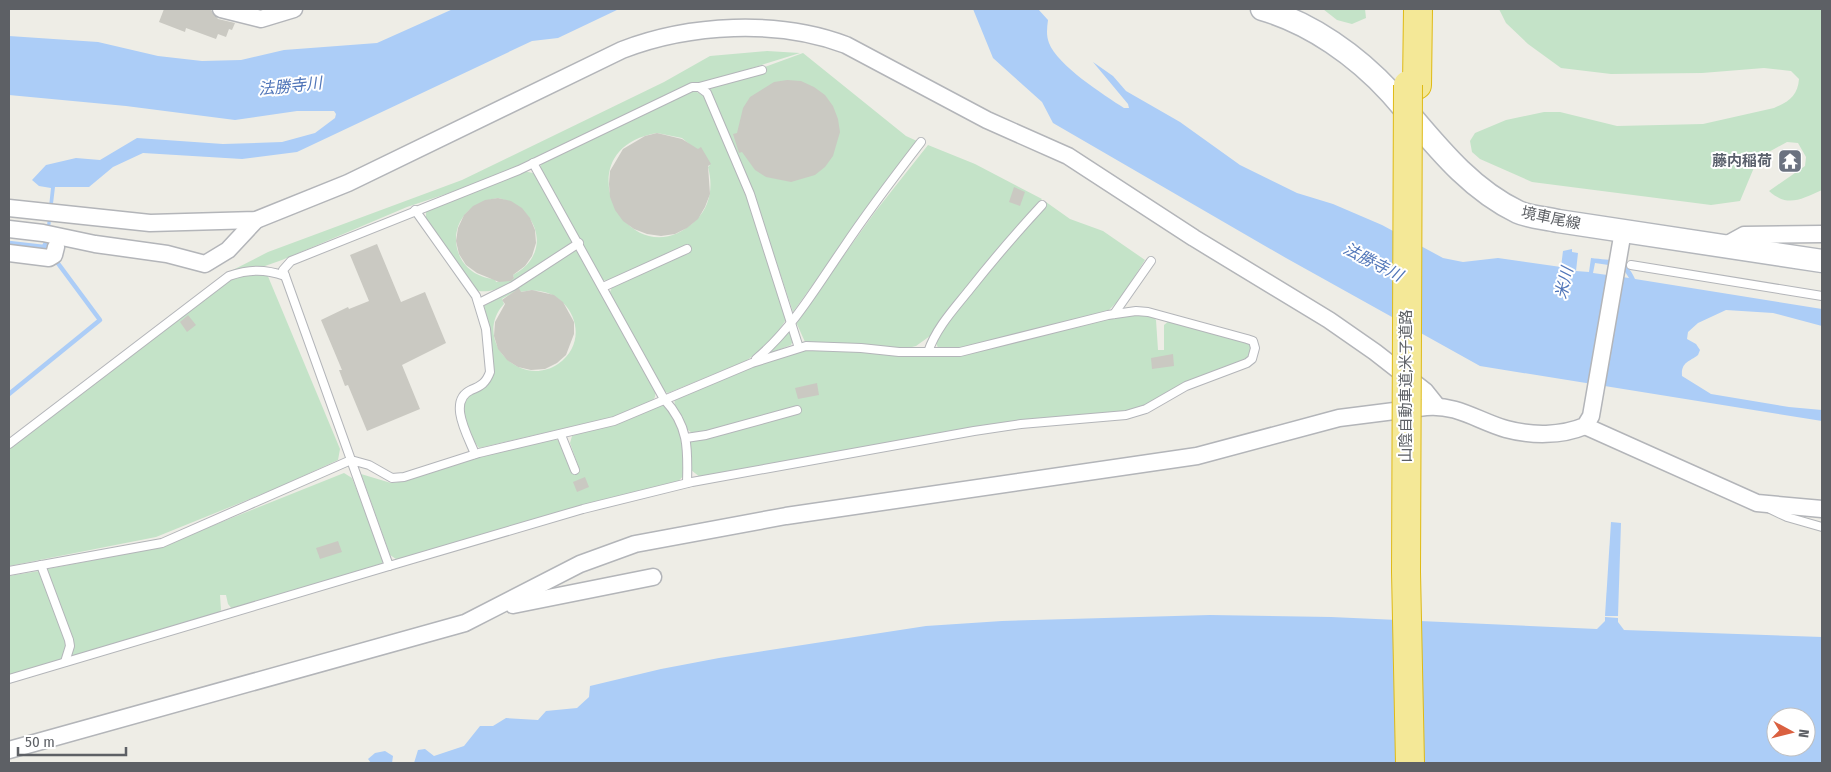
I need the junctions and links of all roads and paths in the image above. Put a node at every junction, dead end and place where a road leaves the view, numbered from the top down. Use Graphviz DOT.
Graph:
graph roads {
  1 [pos="221,9"];
  2 [pos="294,9"];
  3 [pos="1262,9"];
  4 [pos="1409,9"];
  5 [pos="1418,9"];
  6 [pos="258,14"];
  7 [pos="762,70"];
  8 [pos="1413,85"];
  9 [pos="699,87"];
  10 [pos="921,142"];
  11 [pos="533,164"];
  12 [pos="1042,205"];
  13 [pos="9,208"];
  14 [pos="415,210"];
  15 [pos="256,220"];
  16 [pos="9,229"];
  17 [pos="1822,234"];
  18 [pos="50,238"];
  19 [pos="1621,240"];
  20 [pos="579,243"];
  21 [pos="1724,246"];
  22 [pos="687,249"];
  23 [pos="9,254"];
  24 [pos="1151,261"];
  25 [pos="1822,261"];
  26 [pos="1631,265"];
  27 [pos="285,276"];
  28 [pos="604,288"];
  29 [pos="1822,296"];
  30 [pos="479,303"];
  31 [pos="1114,314"];
  32 [pos="792,323"];
  33 [pos="799,348"];
  34 [pos="928,352"];
  35 [pos="752,363"];
  36 [pos="664,399"];
  37 [pos="1437,406"];
  38 [pos="797,410"];
  39 [pos="1588,421"];
  40 [pos="561,434"];
  41 [pos="686,438"];
  42 [pos="9,444"];
  43 [pos="474,454"];
  44 [pos="351,460"];
  45 [pos="575,470"];
  46 [pos="687,483"];
  47 [pos="1757,503"];
  48 [pos="1822,509"];
  49 [pos="1822,527"];
  50 [pos="41,565"];
  51 [pos="389,566"];
  52 [pos="9,571"];
  53 [pos="653,577"];
  54 [pos="496,608"];
  55 [pos="65,662"];
  56 [pos="9,679"];
  57 [pos="9,750"];
  58 [pos="1410,763"];
  59 [pos="1418,763"];
  1 -- 6 [label="street"];
  2 -- 6 [label="street"];
  3 -- 19 [label="main road, 境車尾線"];
  4 -- 8 [label="highway, 山陰自動車道;米子道路"];
  5 -- 8 [label="highway, 山陰自動車道;米子道路"];
  7 -- 9 [label="lane"];
  8 -- 58 [label="highway, 山陰自動車道;米子道路, bridge"];
  8 -- 59 [label="highway, 山陰自動車道;米子道路"];
  9 -- 11 [label="lane"];
  9 -- 32 [label="lane"];
  10 -- 32 [label="lane"];
  11 -- 14 [label="lane"];
  11 -- 20 [label="lane"];
  12 -- 34 [label="lane"];
  13 -- 15 [label="street"];
  14 -- 27 [label="lane"];
  14 -- 30 [label="lane"];
  15 -- 18 [label="street"];
  15 -- 37 [label="street"];
  16 -- 18 [label="street"];
  17 -- 21 [label="street"];
  18 -- 23 [label="street"];
  19 -- 21 [label="main road, 境車尾線"];
  19 -- 39 [label="street"];
  20 -- 28 [label="lane"];
  20 -- 30 [label="lane"];
  21 -- 25 [label="main road, 境車尾線"];
  22 -- 28 [label="lane"];
  24 -- 31 [label="lane"];
  26 -- 29 [label="lane"];
  27 -- 42 [label="lane"];
  27 -- 44 [label="lane"];
  28 -- 36 [label="lane"];
  30 -- 43 [label="lane"];
  31 -- 34 [label="lane"];
  31 -- 46 [label="lane"];
  32 -- 33 [label="lane"];
  32 -- 35 [label="lane"];
  33 -- 34 [label="lane"];
  33 -- 35 [label="lane"];
  35 -- 36 [label="lane"];
  36 -- 40 [label="lane"];
  36 -- 41 [label="lane"];
  37 -- 39 [label="street"];
  37 -- 54 [label="street"];
  38 -- 41 [label="lane"];
  39 -- 47 [label="street"];
  40 -- 43 [label="lane"];
  40 -- 45 [label="lane"];
  41 -- 46 [label="lane"];
  43 -- 44 [label="lane"];
  44 -- 50 [label="lane"];
  44 -- 51 [label="lane"];
  46 -- 51 [label="lane"];
  47 -- 48 [label="street"];
  47 -- 49 [label="lane"];
  50 -- 52 [label="lane"];
  50 -- 55 [label="lane"];
  51 -- 55 [label="lane"];
  53 -- 54 [label="street"];
  54 -- 57 [label="street"];
  55 -- 56 [label="lane"];
}
